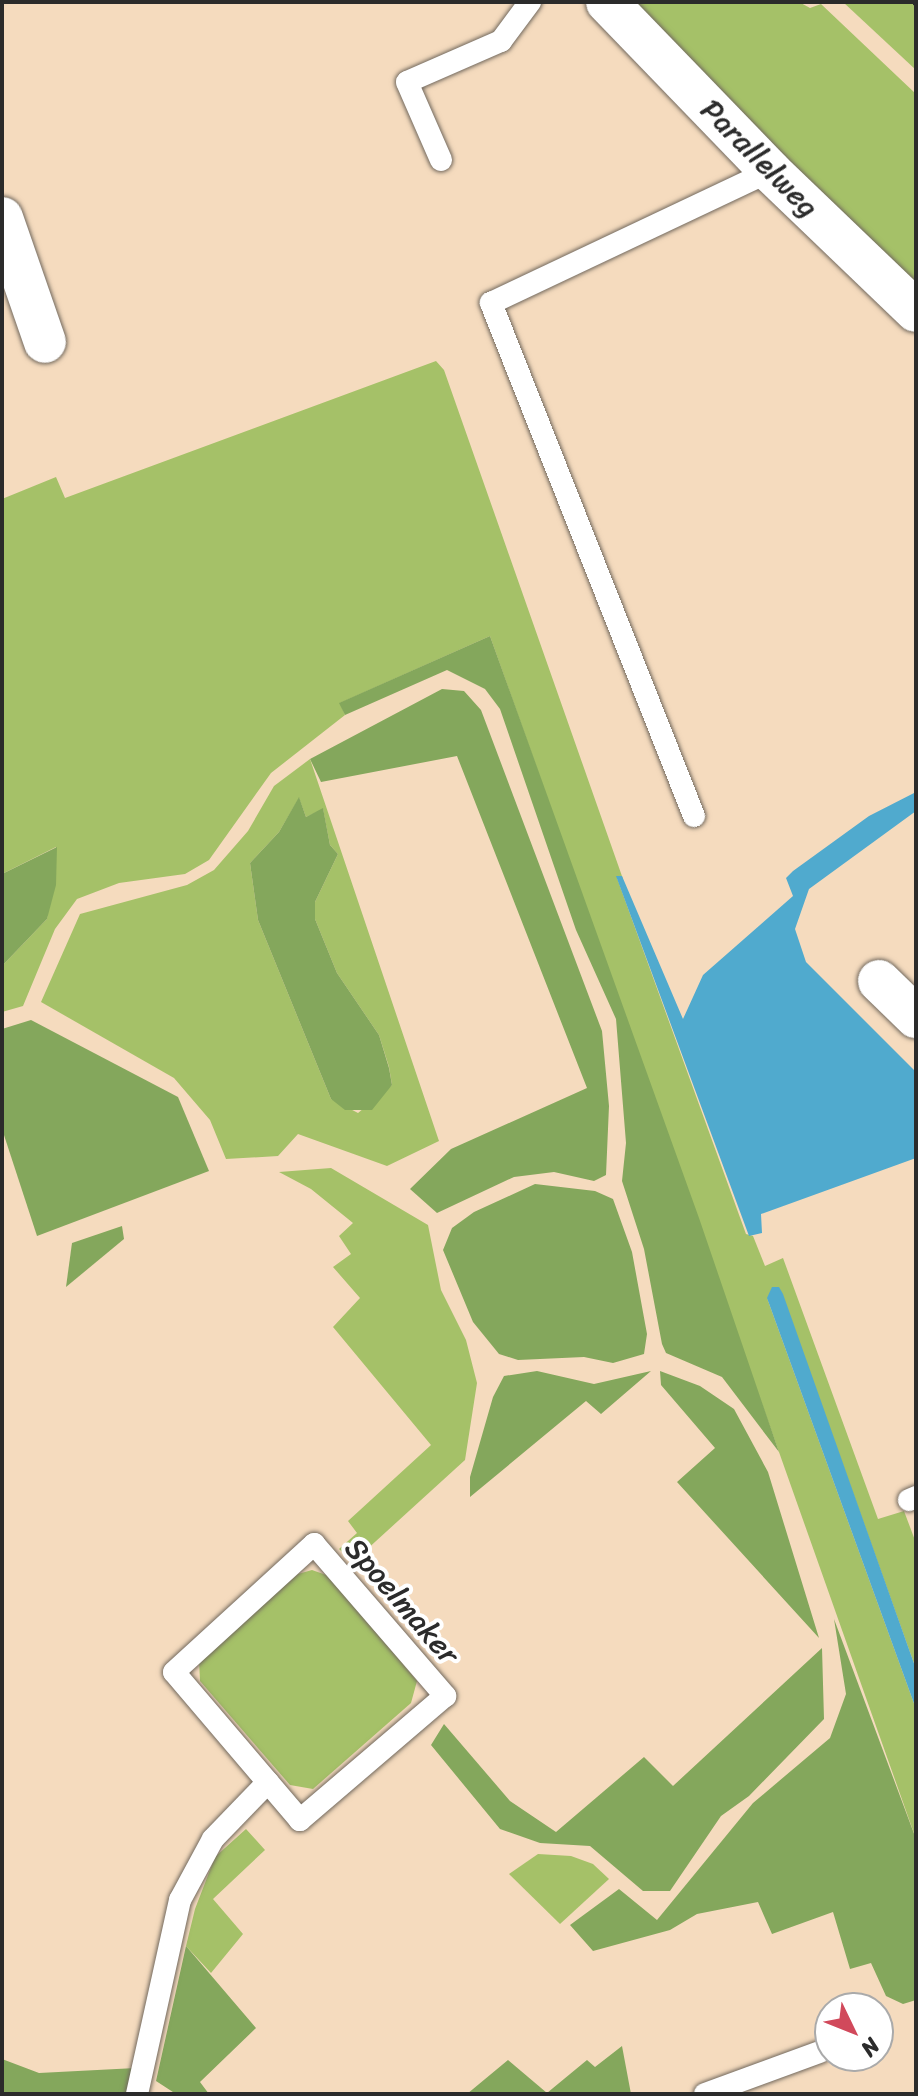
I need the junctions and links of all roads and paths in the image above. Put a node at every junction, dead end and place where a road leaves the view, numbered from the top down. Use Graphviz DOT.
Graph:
graph roads {
  1 [pos="530,2"];
  2 [pos="607,2"];
  3 [pos="441,160"];
  4 [pos="770,171"];
  5 [pos="2,218"];
  6 [pos="916,311"];
  7 [pos="45,342"];
  8 [pos="694,816"];
  9 [pos="879,981"];
  10 [pos="916,1017"];
  11 [pos="268,1782"];
  12 [pos="814,2054"];
  13 [pos="137,2094"];
  14 [pos="705,2094"];
  1 -- 3 [label="lane"];
  2 -- 4 [label="street, Parallelweg"];
  4 -- 6 [label="street, Parallelweg"];
  4 -- 8 [label="lane"];
  5 -- 7 [label="street"];
  9 -- 10 [label="street"];
  11 -- 11 [label="lane, Spoelmaker"];
  11 -- 13 [label="lane"];
  12 -- 14 [label="lane"];
}
